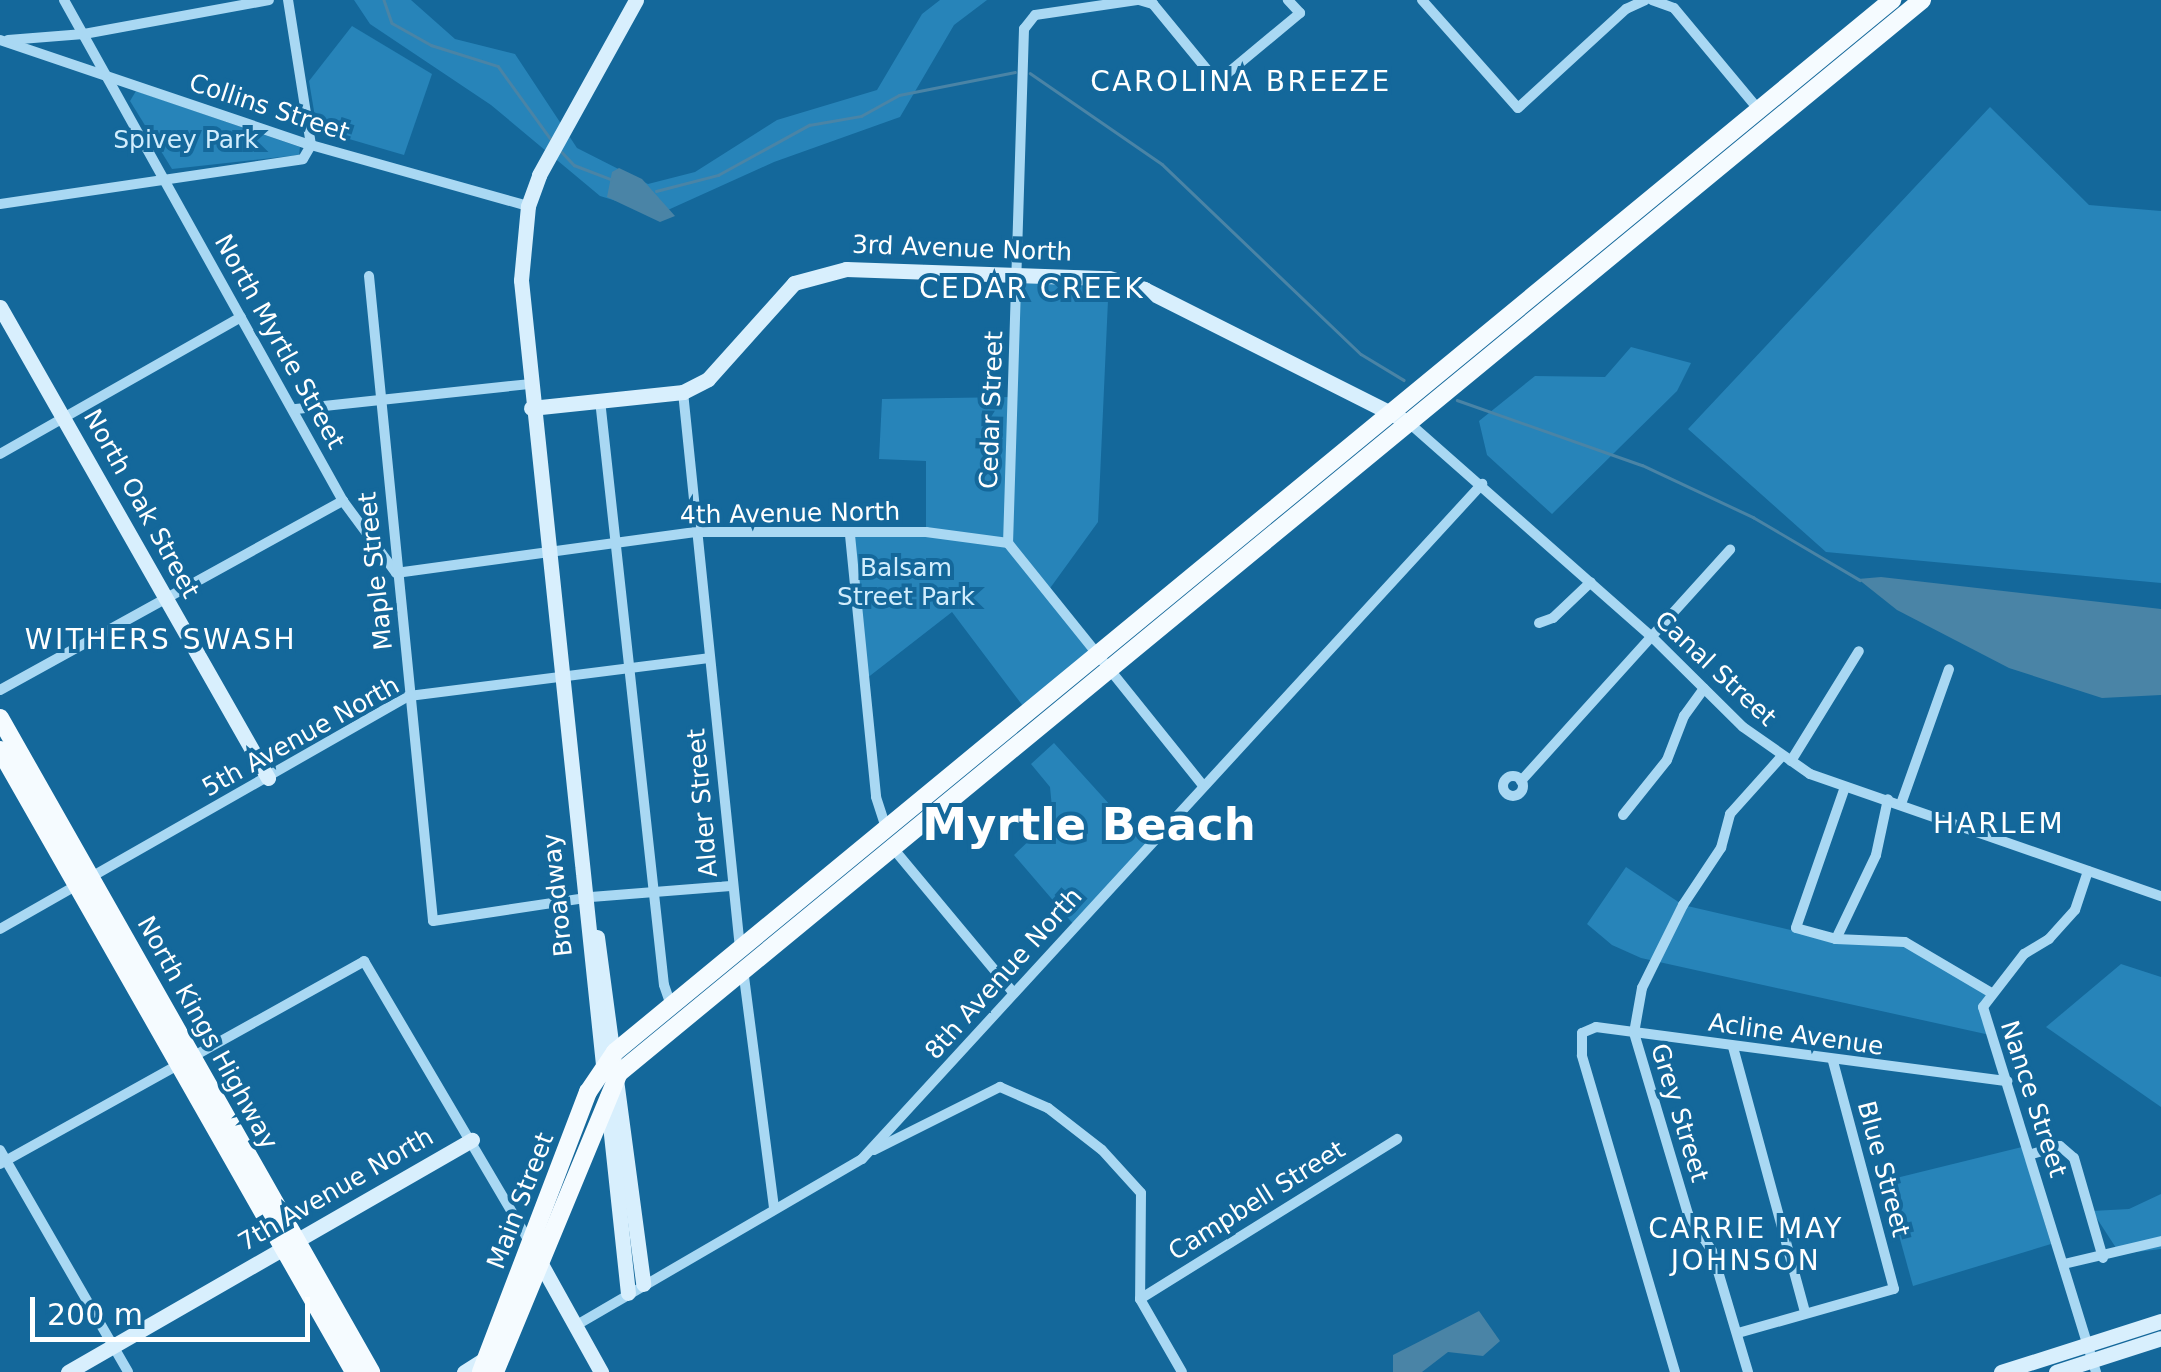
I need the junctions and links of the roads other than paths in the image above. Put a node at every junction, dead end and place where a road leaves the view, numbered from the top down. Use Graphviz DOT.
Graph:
graph roads {
  1 [pos="64,0"];
  2 [pos="269,0"];
  3 [pos="288,0"];
  4 [pos="636,0"];
  5 [pos="1138,0"];
  6 [pos="1288,0"];
  7 [pos="1422,0"];
  8 [pos="1649,0"];
  9 [pos="1892,0"];
  10 [pos="1922,0"];
  11 [pos="84,34"];
  12 [pos="0,40"];
  13 [pos="112,77"];
  14 [pos="1764,117"];
  15 [pos="311,145"];
  16 [pos="166,176"];
  17 [pos="20,202"];
  18 [pos="0,204"];
  19 [pos="528,206"];
  20 [pos="0,214"];
  21 [pos="368,276"];
  22 [pos="1016,279"];
  23 [pos="0,307"];
  24 [pos="241,317"];
  25 [pos="529,384"];
  26 [pos="683,392"];
  27 [pos="378,397"];
  28 [pos="600,400"];
  29 [pos="531,408"];
  30 [pos="296,409"];
  31 [pos="1400,418"];
  32 [pos="65,419"];
  33 [pos="0,454"];
  34 [pos="1482,484"];
  35 [pos="343,501"];
  36 [pos="697,532"];
  37 [pos="850,535"];
  38 [pos="616,541"];
  39 [pos="1008,543"];
  40 [pos="550,549"];
  41 [pos="1730,550"];
  42 [pos="396,573"];
  43 [pos="1591,582"];
  44 [pos="164,597"];
  45 [pos="1539,622"];
  46 [pos="1651,636"];
  47 [pos="1859,651"];
  48 [pos="709,658"];
  49 [pos="1104,661"];
  50 [pos="630,668"];
  51 [pos="1949,669"];
  52 [pos="563,677"];
  53 [pos="1704,688"];
  54 [pos="0,690"];
  55 [pos="409,696"];
  56 [pos="0,718"];
  57 [pos="0,750"];
  58 [pos="1787,758"];
  59 [pos="268,778"];
  60 [pos="1522,780"];
  61 [pos="1202,784"];
  62 [pos="1845,787"];
  63 [pos="1888,799"];
  64 [pos="1901,804"];
  65 [pos="1623,814"];
  66 [pos="889,839"];
  67 [pos="2088,872"];
  68 [pos="84,881"];
  69 [pos="731,886"];
  70 [pos="656,892"];
  71 [pos="2161,896"];
  72 [pos="587,898"];
  73 [pos="0,928"];
  74 [pos="1836,939"];
  75 [pos="742,960"];
  76 [pos="1014,992"];
  77 [pos="1990,992"];
  78 [pos="672,1008"];
  79 [pos="1634,1032"];
  80 [pos="1733,1047"];
  81 [pos="1833,1060"];
  82 [pos="187,1061"];
  83 [pos="612,1064"];
  84 [pos="2007,1082"];
  85 [pos="607,1094"];
  86 [pos="1396,1139"];
  87 [pos="472,1140"];
  88 [pos="869,1152"];
  89 [pos="2032,1154"];
  90 [pos="2,1158"];
  91 [pos="774,1208"];
  92 [pos="2161,1241"];
  93 [pos="291,1246"];
  94 [pos="536,1254"];
  95 [pos="2103,1258"];
  96 [pos="2064,1264"];
  97 [pos="636,1288"];
  98 [pos="1140,1299"];
  99 [pos="1805,1312"];
  100 [pos="2161,1321"];
  101 [pos="575,1326"];
  102 [pos="1738,1333"];
  103 [pos="2161,1338"];
  104 [pos="114,1346"];
  105 [pos="2092,1360"];
  106 [pos="489,1368"];
  107 [pos="68,1372"];
  108 [pos="128,1372"];
  109 [pos="354,1372"];
  110 [pos="372,1372"];
  111 [pos="464,1372"];
  112 [pos="602,1372"];
  113 [pos="1182,1372"];
  114 [pos="1676,1372"];
  115 [pos="1748,1372"];
  116 [pos="2001,1372"];
  117 [pos="2056,1372"];
  1 -- 11 [label="street, North Myrtle Street"];
  2 -- 11 [label="street"];
  3 -- 15 [label="street"];
  4 -- 19 [label="street, Broadway"];
  5 -- 6 [label="street, Cedar Street"];
  5 -- 22 [label="street, Cedar Street"];
  7 -- 8 [label="street"];
  8 -- 14 [label="street"];
  9 -- 14 [label="main road"];
  10 -- 14 [label="main road"];
  11 -- 12 [label="street"];
  11 -- 13 [label="street, North Myrtle Street"];
  12 -- 13 [label="street, Collins Street"];
  13 -- 15 [label="street, Collins Street"];
  13 -- 16 [label="street, North Myrtle Street"];
  14 -- 31 [label="main road"];
  15 -- 16 [label="street"];
  15 -- 19 [label="street, Collins Street"];
  16 -- 17 [label="street"];
  16 -- 24 [label="street, North Myrtle Street"];
  17 -- 18 [label="street"];
  17 -- 20 [label="street"];
  19 -- 25 [label="street, Broadway"];
  21 -- 27 [label="street, Maple Street"];
  22 -- 26 [label="street, 3rd Avenue North"];
  22 -- 31 [label="street, 3rd Avenue North"];
  22 -- 39 [label="street, Cedar Street"];
  23 -- 32 [label="street, North Oak Street"];
  24 -- 30 [label="street, North Myrtle Street"];
  24 -- 32 [label="street"];
  25 -- 27 [label="street"];
  25 -- 29 [label="street, Broadway"];
  26 -- 28 [label="street"];
  26 -- 36 [label="street, Alder Street"];
  27 -- 30 [label="street"];
  27 -- 42 [label="street, Maple Street"];
  28 -- 29 [label="street"];
  28 -- 38 [label="street"];
  29 -- 40 [label="street, Broadway"];
  30 -- 35 [label="street, North Myrtle Street"];
  31 -- 34 [label="street, Canal Street"];
  31 -- 49 [label="main road"];
  32 -- 33 [label="street"];
  32 -- 44 [label="street, North Oak Street"];
  34 -- 43 [label="street, Canal Street"];
  34 -- 61 [label="street, 8th Avenue North"];
  35 -- 42 [label="street, North Myrtle Street"];
  35 -- 44 [label="street"];
  36 -- 37 [label="street, 4th Avenue North"];
  36 -- 38 [label="street, 4th Avenue North"];
  36 -- 48 [label="street, Alder Street"];
  37 -- 39 [label="street, 4th Avenue North"];
  37 -- 66 [label="street"];
  38 -- 40 [label="street, 4th Avenue North"];
  38 -- 50 [label="street"];
  39 -- 49 [label="street"];
  40 -- 42 [label="street, 4th Avenue North"];
  40 -- 52 [label="street, Broadway"];
  41 -- 46 [label="street"];
  42 -- 55 [label="street, Maple Street"];
  43 -- 45 [label="street"];
  43 -- 46 [label="street, Canal Street"];
  44 -- 54 [label="street"];
  44 -- 59 [label="street, North Oak Street"];
  46 -- 53 [label="street, Canal Street"];
  46 -- 60 [label="street"];
  47 -- 58 [label="street"];
  48 -- 50 [label="street, 5th Avenue North"];
  48 -- 69 [label="street, Alder Street"];
  49 -- 61 [label="street"];
  49 -- 66 [label="main road"];
  50 -- 52 [label="street, 5th Avenue North"];
  50 -- 70 [label="street"];
  51 -- 64 [label="street"];
  52 -- 55 [label="street, 5th Avenue North"];
  52 -- 72 [label="street, Broadway"];
  53 -- 58 [label="street, Canal Street"];
  53 -- 65 [label="street"];
  55 -- 59 [label="street, 5th Avenue North"];
  55 -- 72 [label="street, Maple Street"];
  56 -- 68 [label="main road, North Kings Highway"];
  57 -- 68 [label="main road, North Kings Highway"];
  58 -- 62 [label="street, Canal Street"];
  58 -- 79 [label="street"];
  59 -- 68 [label="street, 5th Avenue North"];
  61 -- 76 [label="street, 8th Avenue North"];
  62 -- 63 [label="street, Canal Street"];
  62 -- 74 [label="street"];
  63 -- 64 [label="street, Canal Street"];
  63 -- 74 [label="street"];
  64 -- 67 [label="street, Canal Street"];
  66 -- 75 [label="main road"];
  66 -- 76 [label="street"];
  67 -- 71 [label="street, Canal Street"];
  67 -- 77 [label="street, Nance Street"];
  68 -- 73 [label="street, 5th Avenue North"];
  68 -- 82 [label="main road, North Kings Highway"];
  69 -- 70 [label="street"];
  69 -- 75 [label="street, Alder Street"];
  70 -- 72 [label="street"];
  70 -- 78 [label="street"];
  72 -- 83 [label="street, Broadway"];
  74 -- 77 [label="street"];
  75 -- 78 [label="main road"];
  75 -- 83 [label="main road"];
  75 -- 91 [label="street, Alder Street"];
  76 -- 88 [label="street, 8th Avenue North"];
  77 -- 84 [label="street, Nance Street"];
  78 -- 83 [label="main road"];
  79 -- 80 [label="street, Acline Avenue"];
  79 -- 102 [label="street, Grey Street"];
  79 -- 114 [label="street, Acline Avenue"];
  80 -- 81 [label="street, Acline Avenue"];
  80 -- 99 [label="street"];
  81 -- 84 [label="street, Acline Avenue"];
  81 -- 99 [label="street, Blue Street"];
  82 -- 87 [label="street"];
  82 -- 90 [label="street"];
  82 -- 93 [label="main road, North Kings Highway"];
  83 -- 85 [label="main road, Main Street"];
  83 -- 94 [label="main road, Main Street"];
  83 -- 97 [label="street, Broadway"];
  84 -- 89 [label="street, Nance Street"];
  85 -- 94 [label="main road, Main Street"];
  85 -- 97 [label="street"];
  86 -- 98 [label="street, Campbell Street"];
  87 -- 93 [label="street, 7th Avenue North"];
  87 -- 94 [label="street"];
  88 -- 91 [label="street, 8th Avenue North"];
  88 -- 98 [label="street"];
  89 -- 95 [label="street"];
  89 -- 96 [label="street, Nance Street"];
  90 -- 104 [label="street"];
  91 -- 97 [label="street, 8th Avenue North"];
  92 -- 95 [label="street"];
  93 -- 104 [label="street, 7th Avenue North"];
  93 -- 109 [label="main road, North Kings Highway"];
  93 -- 110 [label="main road, North Kings Highway"];
  94 -- 101 [label="street"];
  94 -- 106 [label="main road, Main Street"];
  95 -- 96 [label="street"];
  96 -- 105 [label="street, Nance Street"];
  97 -- 101 [label="street, 8th Avenue North"];
  98 -- 113 [label="street"];
  99 -- 102 [label="street"];
  100 -- 105 [label="street"];
  101 -- 112 [label="street"];
  102 -- 115 [label="street, Grey Street"];
  103 -- 105 [label="street"];
  104 -- 107 [label="street, 7th Avenue North"];
  104 -- 108 [label="street"];
  105 -- 116 [label="street"];
  105 -- 117 [label="street"];
  106 -- 111 [label="street"];
}
